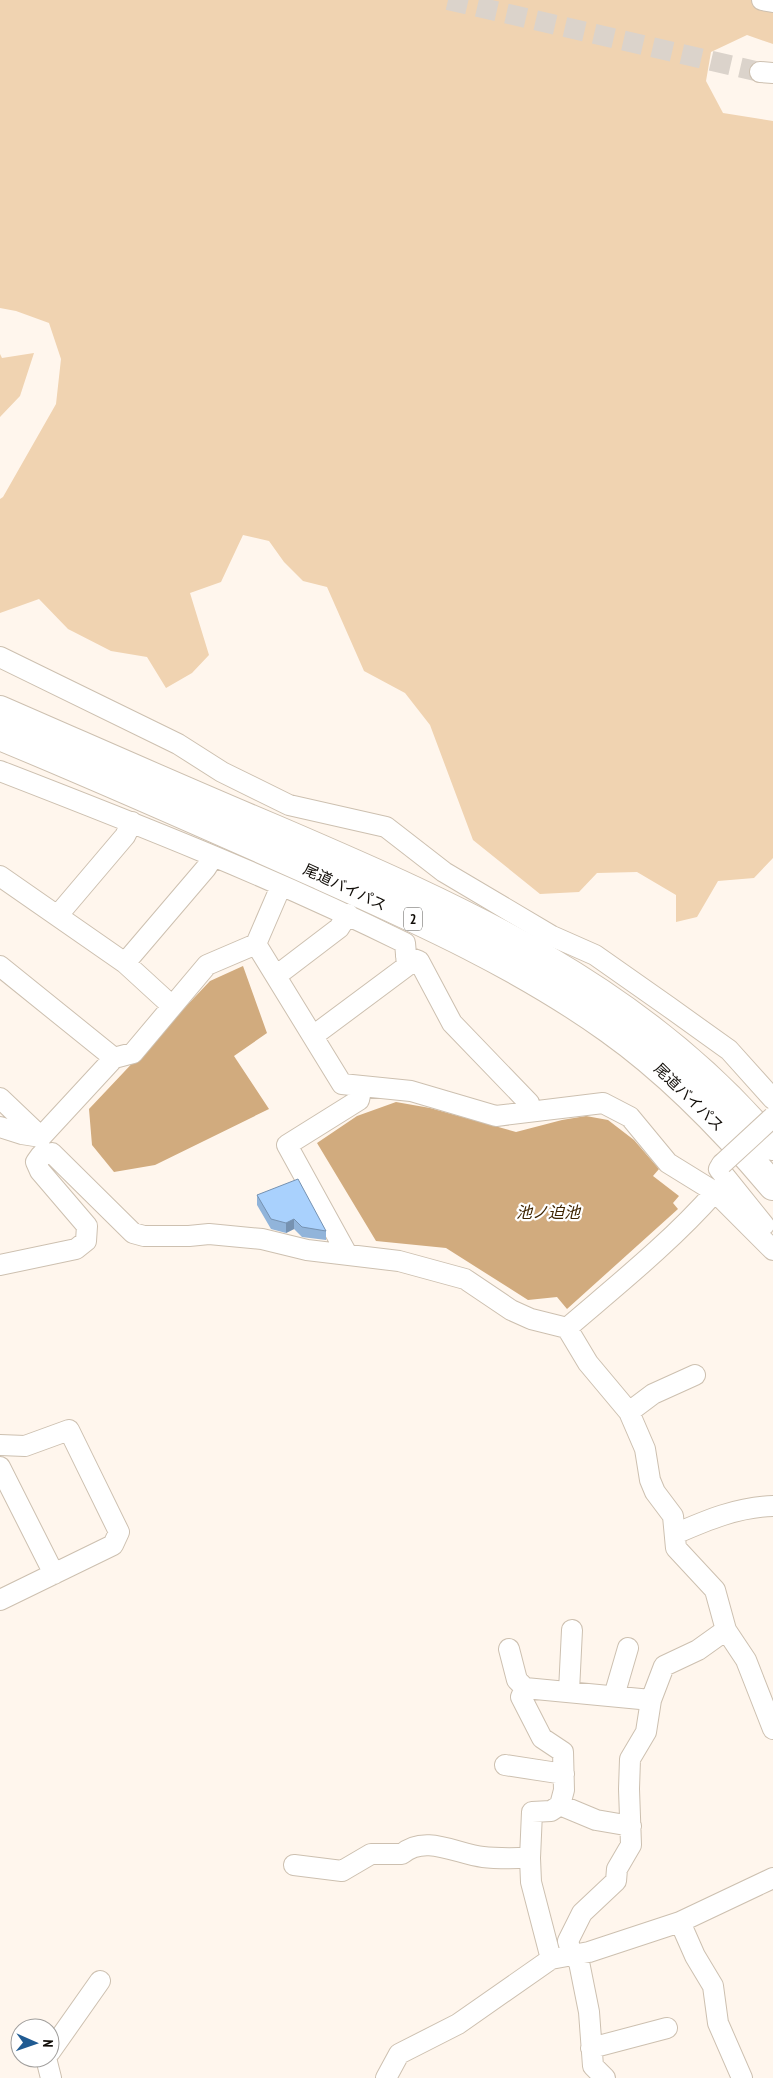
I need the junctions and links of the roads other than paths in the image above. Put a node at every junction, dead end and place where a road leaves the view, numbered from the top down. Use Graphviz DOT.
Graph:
graph roads {
  1 [pos="762,0"];
  2 [pos="773,2"];
  3 [pos="0,657"];
  4 [pos="4,718"];
  5 [pos="0,750"];
  6 [pos="0,771"];
  7 [pos="188,816"];
  8 [pos="132,822"];
  9 [pos="214,857"];
  10 [pos="0,876"];
  11 [pos="281,886"];
  12 [pos="348,914"];
  13 [pos="58,915"];
  14 [pos="256,944"];
  15 [pos="406,956"];
  16 [pos="125,963"];
  17 [pos="0,966"];
  18 [pos="276,976"];
  19 [pos="172,1006"];
  20 [pos="313,1036"];
  21 [pos="114,1058"];
  22 [pos="362,1086"];
  23 [pos="0,1098"];
  24 [pos="773,1099"];
  25 [pos="531,1112"];
  26 [pos="773,1117"];
  27 [pos="0,1127"];
  28 [pos="40,1137"];
  29 [pos="773,1146"];
  30 [pos="773,1186"];
  31 [pos="714,1192"];
  32 [pos="773,1236"];
  33 [pos="773,1250"];
  34 [pos="347,1254"];
  35 [pos="0,1264"];
  36 [pos="567,1328"];
  37 [pos="695,1375"];
  38 [pos="629,1412"];
  39 [pos="0,1445"];
  40 [pos="0,1452"];
  41 [pos="0,1467"];
  42 [pos="773,1506"];
  43 [pos="674,1534"];
  44 [pos="54,1574"];
  45 [pos="0,1600"];
  46 [pos="572,1630"];
  47 [pos="726,1630"];
  48 [pos="628,1648"];
  49 [pos="509,1649"];
  50 [pos="526,1688"];
  51 [pos="569,1691"];
  52 [pos="614,1696"];
  53 [pos="767,1698"];
  54 [pos="652,1700"];
  55 [pos="773,1729"];
  56 [pos="505,1765"];
  57 [pos="564,1774"];
  58 [pos="560,1805"];
  59 [pos="631,1826"];
  60 [pos="530,1858"];
  61 [pos="294,1865"];
  62 [pos="773,1878"];
  63 [pos="680,1922"];
  64 [pos="572,1955"];
  65 [pos="550,1959"];
  66 [pos="100,1981"];
  67 [pos="667,2028"];
  68 [pos="60,2038"];
  69 [pos="592,2048"];
  70 [pos="386,2078"];
  71 [pos="605,2078"];
  72 [pos="742,2078"];
  1 -- 2 [label="street"];
  3 -- 24 [label="street"];
  4 -- 7 [label="highway, 尾道バイパス / 2"];
  4 -- 29 [label="highway, 尾道バイパス / 2"];
  5 -- 7 [label="highway"];
  6 -- 8 [label="street"];
  7 -- 30 [label="highway, 尾道バイパス / 2"];
  8 -- 9 [label="street"];
  8 -- 13 [label="street"];
  9 -- 11 [label="street"];
  9 -- 16 [label="street"];
  10 -- 13 [label="street"];
  11 -- 12 [label="street"];
  11 -- 14 [label="street"];
  12 -- 15 [label="street"];
  12 -- 18 [label="street"];
  13 -- 16 [label="street"];
  14 -- 18 [label="street"];
  14 -- 19 [label="street"];
  15 -- 20 [label="street"];
  15 -- 25 [label="street"];
  16 -- 19 [label="street"];
  17 -- 21 [label="street"];
  18 -- 20 [label="street"];
  19 -- 21 [label="street"];
  20 -- 22 [label="street"];
  21 -- 28 [label="street"];
  22 -- 25 [label="street"];
  22 -- 34 [label="street"];
  23 -- 28 [label="street"];
  25 -- 31 [label="street"];
  26 -- 32 [label="street, bridge"];
  27 -- 28 [label="street"];
  31 -- 33 [label="street"];
  31 -- 36 [label="street"];
  34 -- 35 [label="street"];
  34 -- 36 [label="street"];
  36 -- 38 [label="street"];
  37 -- 38 [label="street"];
  38 -- 43 [label="street"];
  39 -- 40 [label="street"];
  39 -- 44 [label="street"];
  41 -- 44 [label="street"];
  42 -- 43 [label="street"];
  43 -- 47 [label="street"];
  44 -- 45 [label="street"];
  46 -- 51 [label="street"];
  47 -- 53 [label="street"];
  47 -- 54 [label="street"];
  48 -- 52 [label="street"];
  49 -- 50 [label="street"];
  50 -- 51 [label="street"];
  50 -- 57 [label="street"];
  51 -- 52 [label="street"];
  52 -- 54 [label="street"];
  53 -- 55 [label="street"];
  54 -- 59 [label="street"];
  56 -- 57 [label="street"];
  57 -- 58 [label="street"];
  58 -- 59 [label="street"];
  58 -- 60 [label="street"];
  59 -- 64 [label="street"];
  60 -- 61 [label="street"];
  60 -- 65 [label="street"];
  62 -- 63 [label="street"];
  63 -- 64 [label="street"];
  63 -- 72 [label="street"];
  64 -- 65 [label="street"];
  64 -- 69 [label="street"];
  65 -- 70 [label="street"];
  66 -- 68 [label="street"];
  67 -- 69 [label="street"];
  69 -- 71 [label="street"];
}
